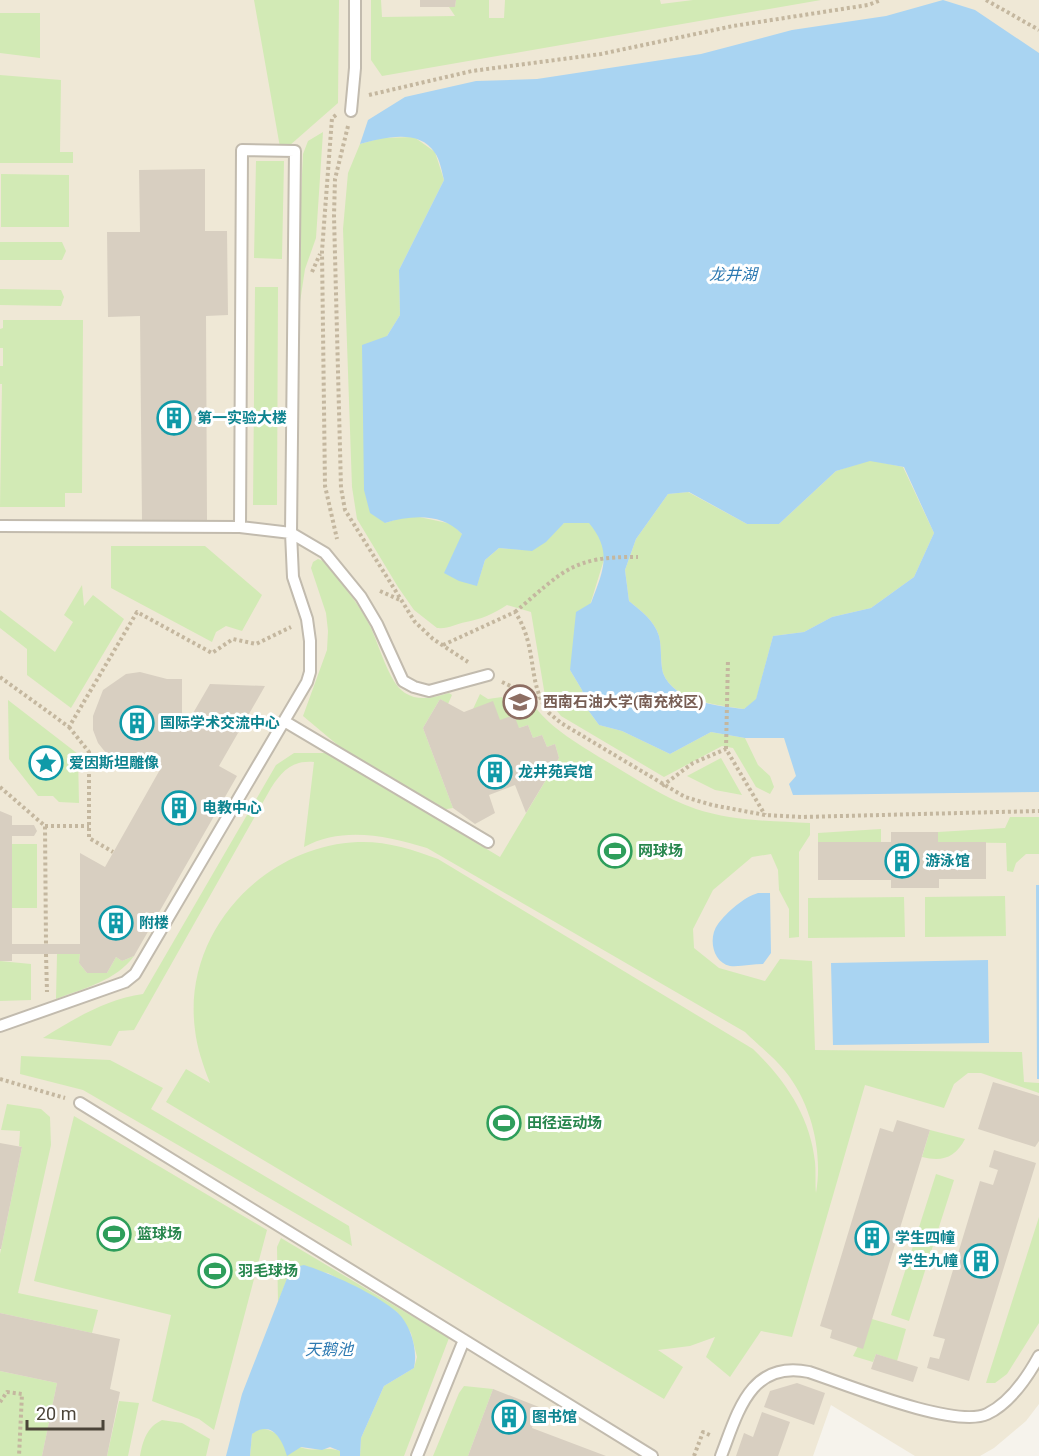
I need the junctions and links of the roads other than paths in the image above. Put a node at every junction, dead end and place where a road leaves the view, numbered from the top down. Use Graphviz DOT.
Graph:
graph roads {
  1 [pos="355,0"];
  2 [pos="351,111"];
  3 [pos="0,526"];
  4 [pos="240,527"];
  5 [pos="291,533"];
  6 [pos="488,675"];
  7 [pos="284,721"];
  8 [pos="488,842"];
  9 [pos="0,1026"];
  10 [pos="80,1103"];
  11 [pos="464,1340"];
  12 [pos="1039,1356"];
  13 [pos="417,1456"];
  14 [pos="652,1456"];
  15 [pos="721,1456"];
  1 -- 2 [label="lane"];
  3 -- 4 [label="lane"];
  4 -- 5 [label="lane"];
  4 -- 5 [label="lane"];
  5 -- 6 [label="lane"];
  5 -- 7 [label="lane"];
  7 -- 8 [label="lane"];
  7 -- 9 [label="lane"];
  10 -- 11 [label="lane"];
  11 -- 13 [label="lane"];
  11 -- 14 [label="lane"];
  12 -- 15 [label="lane"];
}
